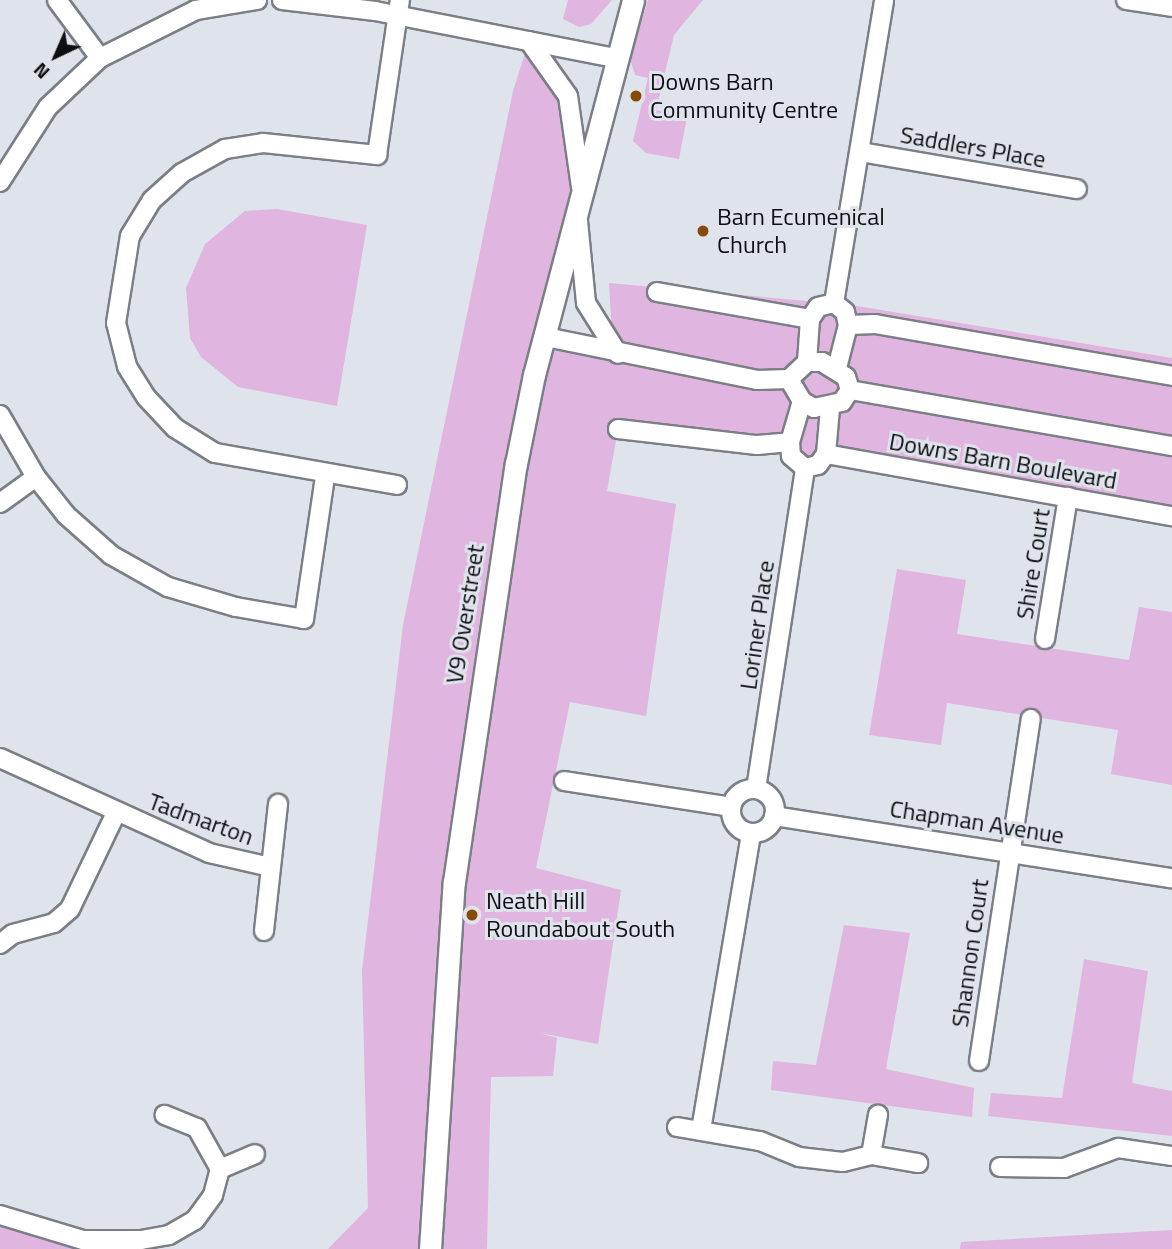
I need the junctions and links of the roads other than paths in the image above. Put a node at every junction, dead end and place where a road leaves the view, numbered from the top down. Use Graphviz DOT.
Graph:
graph roads {
  1 [pos="57,0"];
  2 [pos="257,0"];
  3 [pos="282,0"];
  4 [pos="633,0"];
  5 [pos="884,0"];
  6 [pos="1126,0"];
  7 [pos="1172,7"];
  8 [pos="400,9"];
  9 [pos="529,41"];
  10 [pos="100,58"];
  11 [pos="615,58"];
  12 [pos="860,152"];
  13 [pos="0,182"];
  14 [pos="1077,189"];
  15 [pos="580,202"];
  16 [pos="657,292"];
  17 [pos="834,303"];
  18 [pos="810,319"];
  19 [pos="848,325"];
  20 [pos="546,337"];
  21 [pos="618,354"];
  22 [pos="807,362"];
  23 [pos="837,368"];
  24 [pos="1172,376"];
  25 [pos="789,379"];
  26 [pos="850,390"];
  27 [pos="802,401"];
  28 [pos="830,408"];
  29 [pos="0,415"];
  30 [pos="618,429"];
  31 [pos="790,442"];
  32 [pos="1172,446"];
  33 [pos="826,454"];
  34 [pos="805,468"];
  35 [pos="326,475"];
  36 [pos="36,477"];
  37 [pos="397,485"];
  38 [pos="1068,497"];
  39 [pos="0,503"];
  40 [pos="1172,516"];
  41 [pos="1045,639"];
  42 [pos="1031,719"];
  43 [pos="0,758"];
  44 [pos="564,781"];
  45 [pos="756,789"];
  46 [pos="278,804"];
  47 [pos="731,807"];
  48 [pos="116,813"];
  49 [pos="774,816"];
  50 [pos="751,833"];
  51 [pos="1010,852"];
  52 [pos="271,867"];
  53 [pos="1172,878"];
  54 [pos="264,931"];
  55 [pos="0,944"];
  56 [pos="979,1061"];
  57 [pos="164,1115"];
  58 [pos="878,1115"];
  59 [pos="677,1127"];
  60 [pos="701,1130"];
  61 [pos="255,1154"];
  62 [pos="871,1155"];
  63 [pos="1172,1156"];
  64 [pos="918,1164"];
  65 [pos="1000,1167"];
  66 [pos="220,1169"];
  67 [pos="0,1215"];
  68 [pos="429,1249"];
  1 -- 10 [label="street"];
  2 -- 10 [label="street"];
  3 -- 8 [label="street"];
  4 -- 11 [label="street, V9 Overstreet"];
  5 -- 12 [label="street"];
  6 -- 7 [label="street"];
  8 -- 9 [label="street"];
  8 -- 35 [label="street"];
  9 -- 11 [label="street"];
  9 -- 15 [label="street"];
  10 -- 13 [label="street"];
  11 -- 15 [label="street, V9 Overstreet"];
  12 -- 14 [label="street, Saddlers Place"];
  12 -- 17 [label="street"];
  15 -- 20 [label="street, V9 Overstreet"];
  15 -- 21 [label="street"];
  16 -- 18 [label="street"];
  17 -- 18 [label="street"];
  17 -- 19 [label="street"];
  18 -- 22 [label="street"];
  19 -- 23 [label="street"];
  19 -- 24 [label="street"];
  20 -- 21 [label="street"];
  20 -- 68 [label="street, V9 Overstreet"];
  21 -- 25 [label="street"];
  22 -- 23 [label="street"];
  22 -- 25 [label="street"];
  23 -- 26 [label="street"];
  25 -- 27 [label="street"];
  26 -- 28 [label="street"];
  26 -- 32 [label="street, Downs Barn Boulevard"];
  27 -- 28 [label="street"];
  27 -- 31 [label="street"];
  28 -- 33 [label="street"];
  29 -- 36 [label="street"];
  30 -- 31 [label="street"];
  31 -- 34 [label="street"];
  33 -- 34 [label="street"];
  33 -- 38 [label="street, Downs Barn Boulevard"];
  34 -- 45 [label="street, Loriner Place"];
  35 -- 36 [label="street"];
  35 -- 37 [label="street"];
  36 -- 39 [label="street"];
  38 -- 40 [label="street, Downs Barn Boulevard"];
  38 -- 41 [label="street, Shire Court"];
  42 -- 51 [label="street, Shannon Court"];
  43 -- 48 [label="street, Tadmarton"];
  44 -- 47 [label="street"];
  45 -- 47 [label="street"];
  45 -- 49 [label="street"];
  46 -- 52 [label="street, Tadmarton"];
  47 -- 50 [label="street"];
  48 -- 52 [label="street, Tadmarton"];
  48 -- 55 [label="street, Tadmarton"];
  49 -- 50 [label="street"];
  49 -- 51 [label="street, Chapman Avenue"];
  50 -- 60 [label="street"];
  51 -- 53 [label="street, Chapman Avenue"];
  51 -- 56 [label="street, Shannon Court"];
  52 -- 54 [label="street, Tadmarton"];
  57 -- 66 [label="street"];
  58 -- 62 [label="street"];
  59 -- 60 [label="street"];
  60 -- 62 [label="street"];
  61 -- 66 [label="street"];
  62 -- 64 [label="street"];
  63 -- 65 [label="street"];
  66 -- 67 [label="street"];
}
